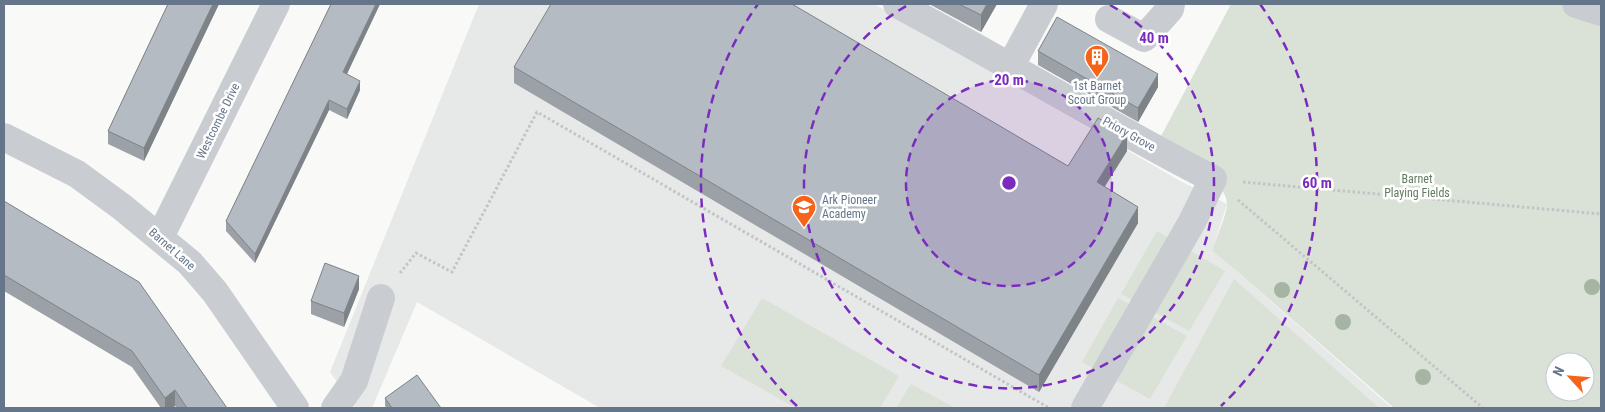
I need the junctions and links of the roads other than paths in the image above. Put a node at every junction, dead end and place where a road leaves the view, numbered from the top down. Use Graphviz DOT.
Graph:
graph roads {
  1 [pos="276,4"];
  2 [pos="897,4"];
  3 [pos="1044,4"];
  4 [pos="1171,4"];
  5 [pos="1576,4"];
  6 [pos="1601,12"];
  7 [pos="1109,19"];
  8 [pos="1010,67"];
  9 [pos="4,137"];
  10 [pos="160,237"];
  11 [pos="381,298"];
  12 [pos="295,408"];
  13 [pos="335,408"];
  14 [pos="1085,408"];
  1 -- 10 [label="street, Westcombe Drive"];
  2 -- 8 [label="street, Priory Grove"];
  3 -- 8 [label="street"];
  4 -- 7 [label="street"];
  5 -- 6 [label="street"];
  8 -- 14 [label="street, Priory Grove"];
  9 -- 10 [label="street, Barnet Lane"];
  10 -- 12 [label="street, Barnet Lane"];
  11 -- 13 [label="street"];
}
